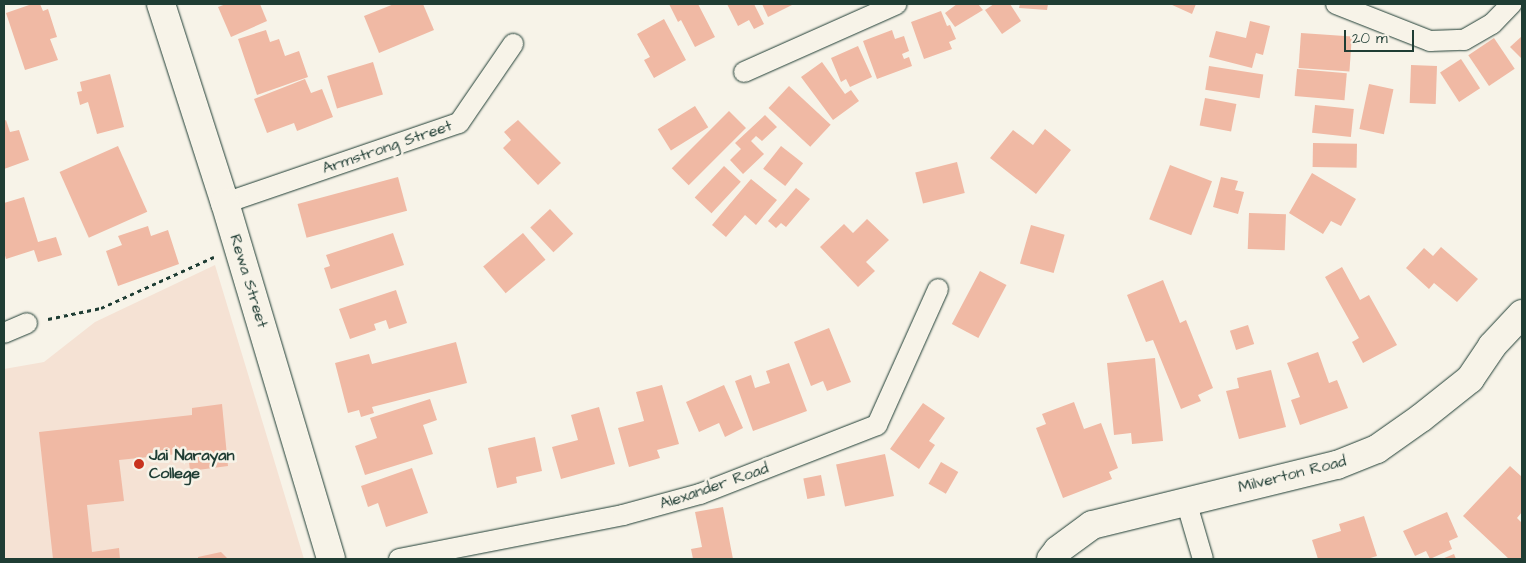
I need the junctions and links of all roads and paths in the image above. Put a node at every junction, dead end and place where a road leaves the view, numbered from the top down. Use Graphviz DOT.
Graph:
graph roads {
  1 [pos="161,4"];
  2 [pos="897,4"];
  3 [pos="1336,4"];
  4 [pos="1511,4"];
  5 [pos="513,44"];
  6 [pos="744,72"];
  7 [pos="225,203"];
  8 [pos="238,246"];
  9 [pos="938,288"];
  10 [pos="1522,314"];
  11 [pos="28,323"];
  12 [pos="4,333"];
  13 [pos="1186,501"];
  14 [pos="332,559"];
  15 [pos="399,559"];
  16 [pos="1052,559"];
  17 [pos="1203,559"];
  1 -- 7 [label="main road, Rewa Street"];
  2 -- 6 [label="street"];
  3 -- 4 [label="street"];
  5 -- 7 [label="street, Armstrong Street"];
  7 -- 8 [label="main road, Rewa Street"];
  8 -- 11 [label="path"];
  8 -- 14 [label="main road, Rewa Street"];
  9 -- 15 [label="street, Alexander Road"];
  10 -- 13 [label="main road, Milverton Road"];
  11 -- 12 [label="street"];
  13 -- 16 [label="main road, Milverton Road"];
  13 -- 17 [label="street"];
}
